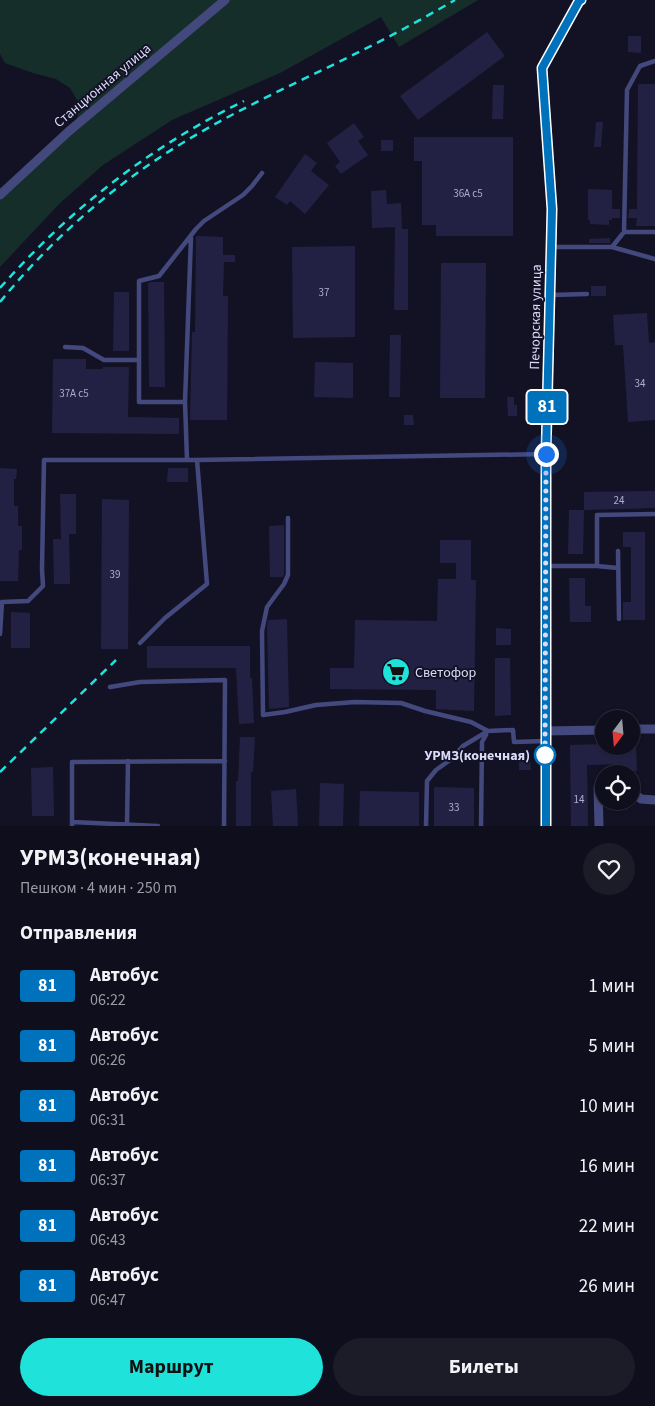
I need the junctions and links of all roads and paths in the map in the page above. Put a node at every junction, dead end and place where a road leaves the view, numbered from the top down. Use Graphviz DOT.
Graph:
graph roads {
  1 [pos="225,0"];
  2 [pos="581,0"];
  3 [pos="655,61"];
  4 [pos="262,173"];
  5 [pos="0,195"];
  6 [pos="624,232"];
  7 [pos="655,232"];
  8 [pos="191,236"];
  9 [pos="551,247"];
  10 [pos="612,247"];
  11 [pos="655,259"];
  12 [pos="587,294"];
  13 [pos="550,295"];
  14 [pos="65,347"];
  15 [pos="138,360"];
  16 [pos="185,402"];
  17 [pos="546,454"];
  18 [pos="187,460"];
  19 [pos="197,460"];
  20 [pos="655,514"];
  21 [pos="288,518"];
  22 [pos="618,551"];
  23 [pos="546,566"];
  24 [pos="596,566"];
  25 [pos="618,568"];
  26 [pos="619,619"];
  27 [pos="0,634"];
  28 [pos="140,643"];
  29 [pos="110,687"];
  30 [pos="655,728"];
  31 [pos="640,729"];
  32 [pos="488,731"];
  33 [pos="595,731"];
  34 [pos="545,736"];
  35 [pos="225,761"];
  36 [pos="128,762"];
  37 [pos="640,798"];
  38 [pos="655,800"];
  39 [pos="599,810"];
  40 [pos="72,824"];
  41 [pos="127,824"];
  42 [pos="142,826"];
  43 [pos="158,826"];
  44 [pos="224,826"];
  45 [pos="426,826"];
  46 [pos="481,826"];
  47 [pos="546,826"];
  48 [pos="599,826"];
  1 -- 5 [label="street, Станционная улица"];
  2 -- 9 [label="street, Печорская улица"];
  3 -- 6 [label="lane"];
  4 -- 8 [label="lane"];
  6 -- 7 [label="lane"];
  6 -- 10 [label="lane"];
  8 -- 15 [label="lane"];
  8 -- 16 [label="lane"];
  9 -- 10 [label="lane"];
  9 -- 13 [label="street, Печорская улица"];
  10 -- 11 [label="lane"];
  12 -- 13 [label="lane"];
  13 -- 17 [label="street, Печорская улица"];
  14 -- 15 [label="lane"];
  15 -- 16 [label="lane"];
  16 -- 18 [label="lane"];
  17 -- 19 [label="lane"];
  17 -- 23 [label="street, Печорская улица"];
  18 -- 19 [label="lane"];
  18 -- 27 [label="lane"];
  19 -- 28 [label="lane"];
  20 -- 24 [label="lane"];
  21 -- 32 [label="lane"];
  22 -- 25 [label="lane"];
  23 -- 24 [label="lane"];
  23 -- 34 [label="street, Печорская улица"];
  24 -- 25 [label="lane"];
  25 -- 26 [label="lane"];
  29 -- 35 [label="lane"];
  30 -- 31 [label="street"];
  32 -- 34 [label="lane"];
  32 -- 45 [label="lane"];
  32 -- 46 [label="lane"];
  33 -- 34 [label="street"];
  34 -- 47 [label="street, Печорская улица"];
  35 -- 36 [label="lane"];
  35 -- 44 [label="lane"];
  36 -- 40 [label="lane"];
  36 -- 41 [label="lane"];
  37 -- 38 [label="street"];
  39 -- 48 [label="street"];
  40 -- 41 [label="lane"];
  41 -- 42 [label="lane"];
  42 -- 43 [label="lane"];
}
